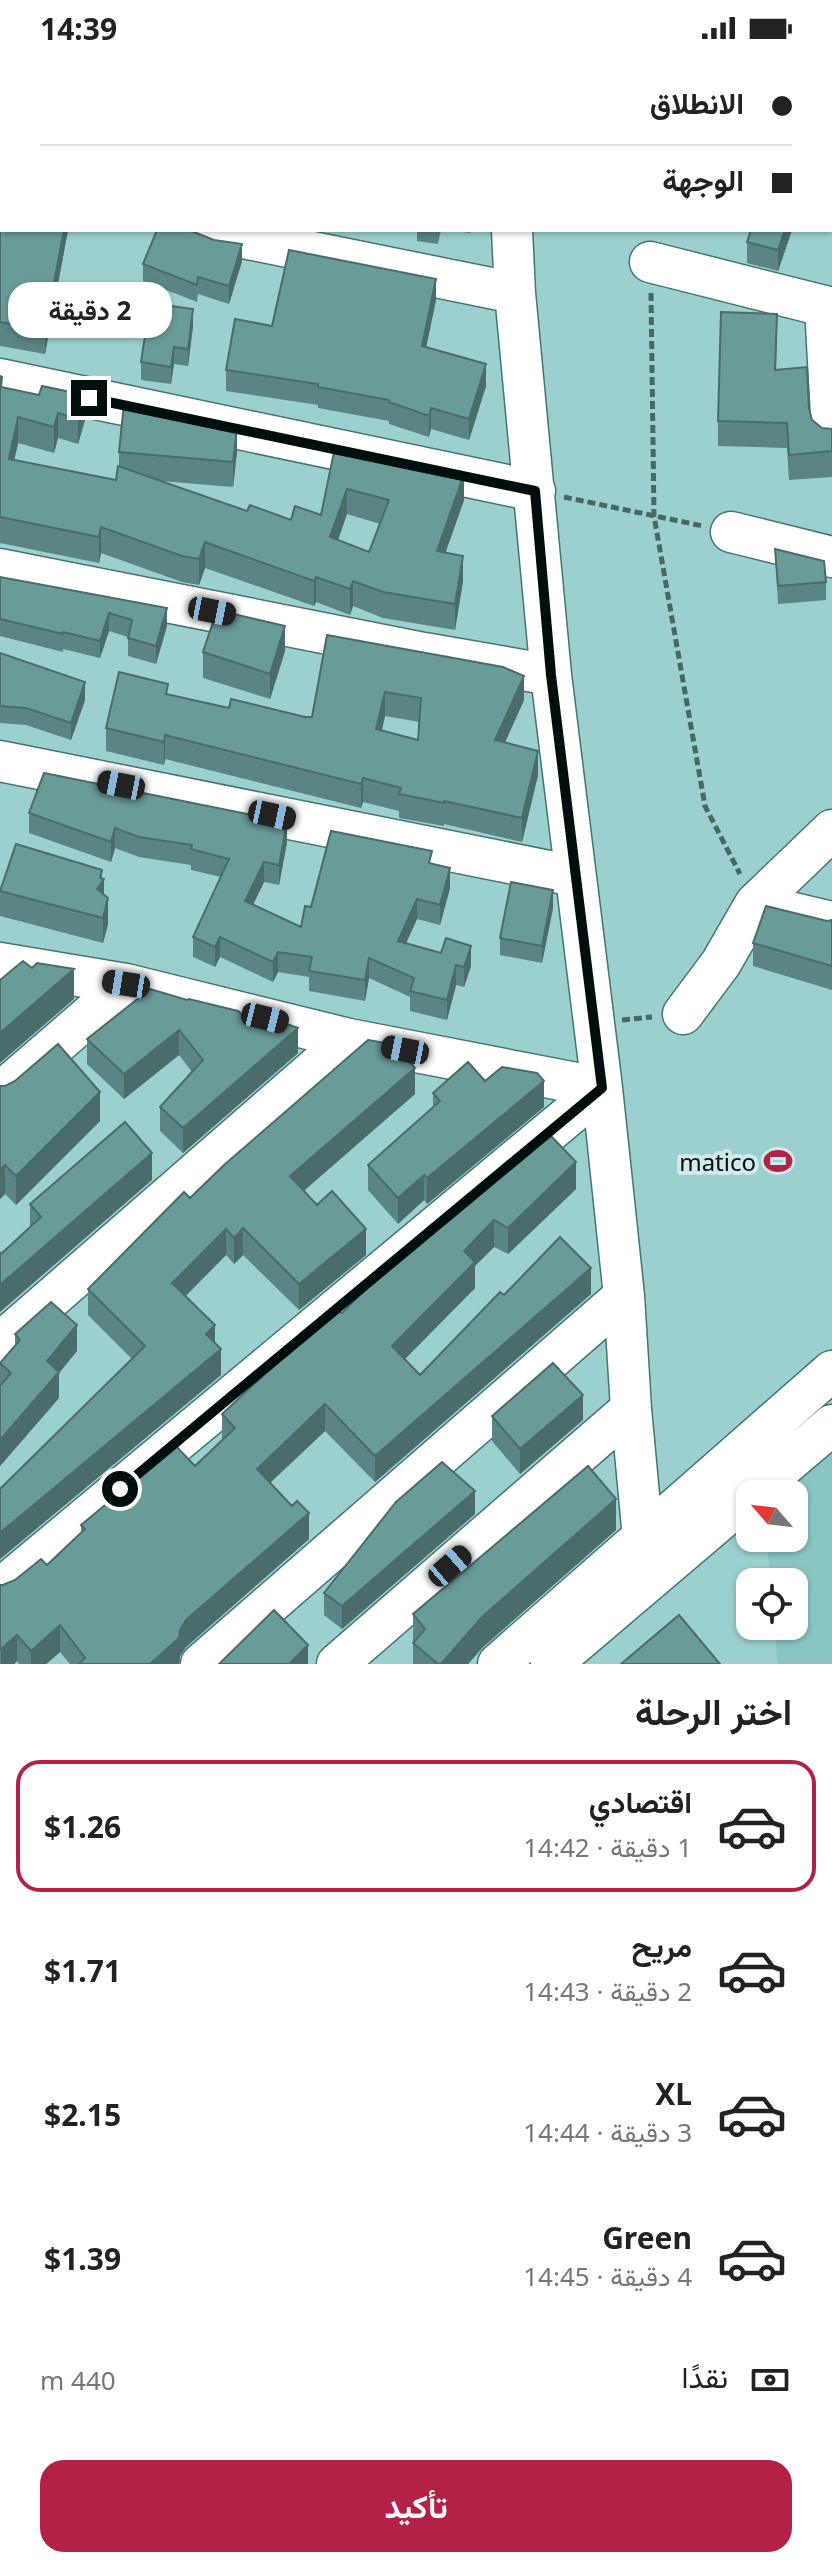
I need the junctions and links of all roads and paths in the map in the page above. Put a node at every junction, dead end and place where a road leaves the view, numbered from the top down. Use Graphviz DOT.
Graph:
graph roads {
  1 [pos="214,232"];
  2 [pos="512,232"];
  3 [pos="650,262"];
  4 [pos="515,293"];
  5 [pos="828,308"];
  6 [pos="0,379"];
  7 [pos="832,433"];
  8 [pos="535,491"];
  9 [pos="654,516"];
  10 [pos="731,532"];
  11 [pos="832,557"];
  12 [pos="0,569"];
  13 [pos="551,675"];
  14 [pos="0,761"];
  15 [pos="832,830"];
  16 [pos="574,876"];
  17 [pos="755,904"];
  18 [pos="832,922"];
  19 [pos="0,963"];
  20 [pos="126,984"];
  21 [pos="683,1014"];
  22 [pos="594,1023"];
  23 [pos="349,1039"];
  24 [pos="602,1088"];
  25 [pos="0,1093"];
  26 [pos="624,1296"];
  27 [pos="0,1343"];
  28 [pos="832,1371"];
  29 [pos="631,1409"];
  30 [pos="832,1425"];
  31 [pos="643,1538"];
  32 [pos="649,1578"];
  33 [pos="0,1589"];
  34 [pos="201,1664"];
  35 [pos="337,1664"];
  36 [pos="498,1664"];
  37 [pos="551,1664"];
  1 -- 4 [label="street"];
  2 -- 4 [label="street"];
  3 -- 5 [label="street"];
  3 -- 9 [label="path"];
  4 -- 8 [label="street"];
  5 -- 7 [label="street"];
  6 -- 8 [label="street"];
  8 -- 9 [label="path"];
  8 -- 13 [label="street"];
  9 -- 10 [label="path"];
  9 -- 17 [label="path"];
  10 -- 11 [label="street"];
  12 -- 13 [label="street"];
  13 -- 16 [label="street"];
  14 -- 16 [label="street"];
  15 -- 17 [label="street"];
  16 -- 22 [label="street"];
  17 -- 18 [label="street"];
  17 -- 21 [label="street"];
  19 -- 20 [label="street"];
  20 -- 23 [label="street"];
  20 -- 25 [label="street"];
  21 -- 22 [label="path"];
  22 -- 24 [label="street"];
  23 -- 24 [label="street"];
  23 -- 27 [label="street"];
  24 -- 26 [label="street"];
  24 -- 33 [label="street"];
  26 -- 29 [label="street"];
  26 -- 34 [label="street"];
  28 -- 31 [label="street"];
  29 -- 31 [label="street"];
  29 -- 35 [label="street"];
  30 -- 32 [label="street"];
  31 -- 32 [label="street"];
  31 -- 36 [label="street"];
  32 -- 37 [label="street"];
}
